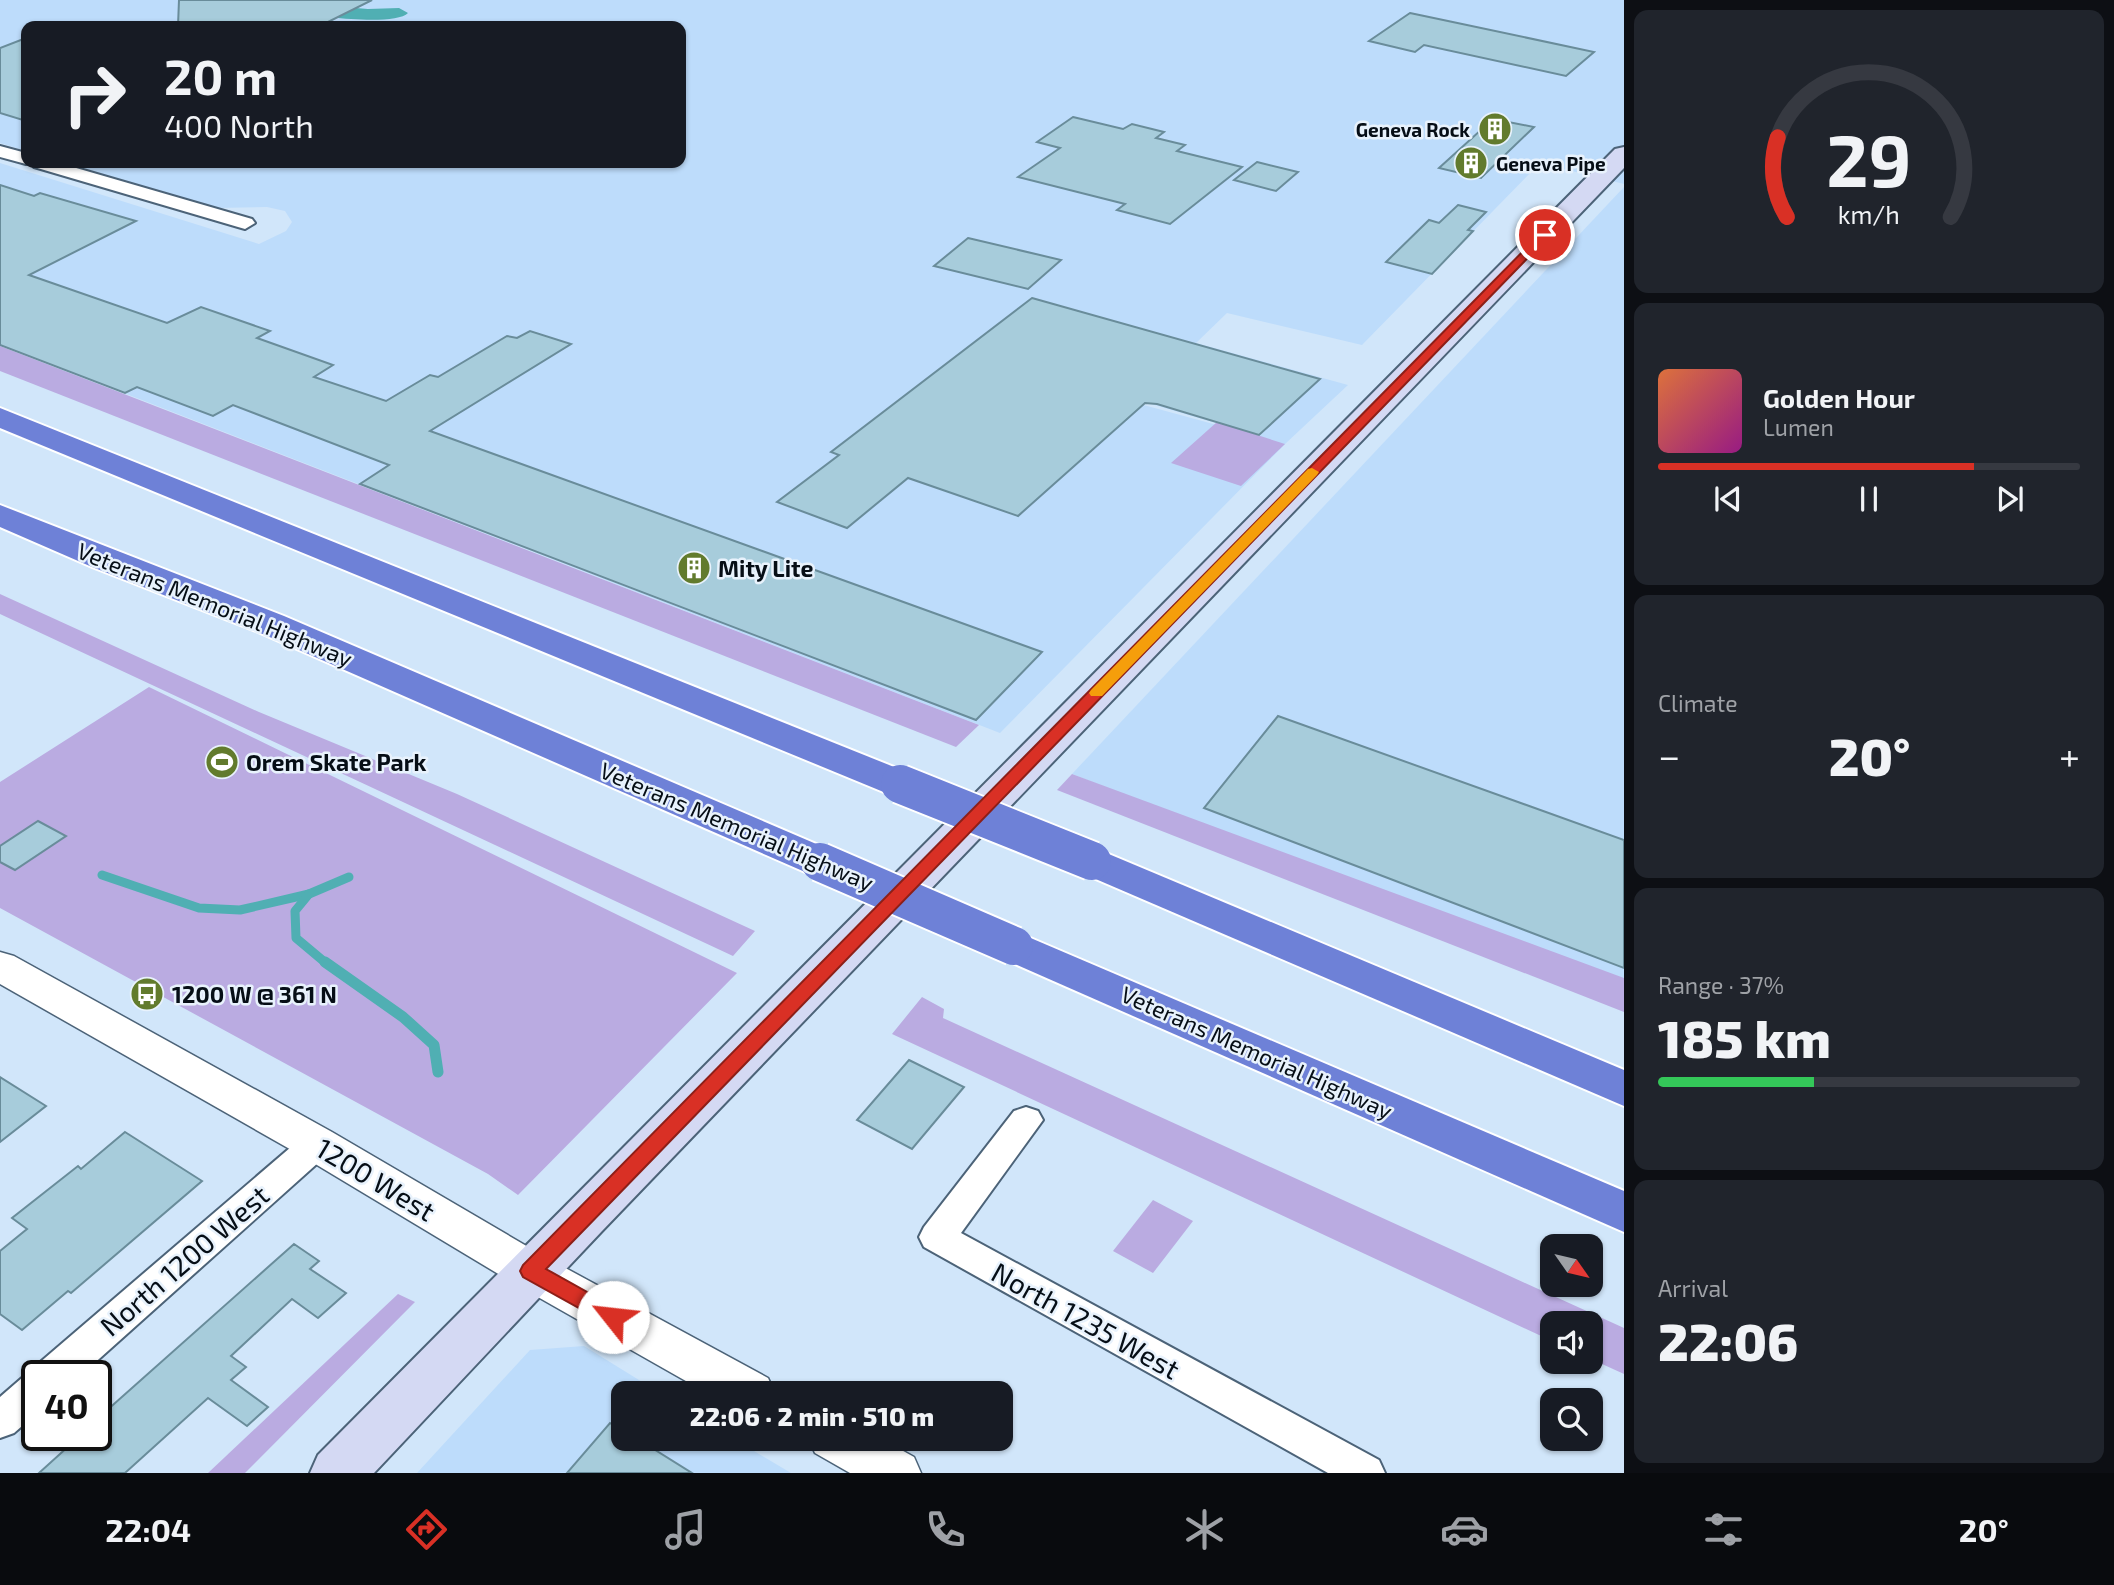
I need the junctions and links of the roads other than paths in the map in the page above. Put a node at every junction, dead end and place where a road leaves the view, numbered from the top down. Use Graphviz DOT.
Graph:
graph roads {
  1 [pos="0,151"];
  2 [pos="1624,154"];
  3 [pos="21,157"];
  4 [pos="57,168"];
  5 [pos="245,223"];
  6 [pos="0,418"];
  7 [pos="0,514"];
  8 [pos="0,966"];
  9 [pos="1624,1089"];
  10 [pos="1026,1119"];
  11 [pos="317,1144"];
  12 [pos="1624,1212"];
  13 [pos="531,1271"];
  14 [pos="70,1360"];
  15 [pos="729,1381"];
  16 [pos="21,1403"];
  17 [pos="0,1421"];
  18 [pos="856,1451"];
  19 [pos="1342,1468"];
  20 [pos="338,1473"];
  21 [pos="896,1473"];
  1 -- 3 [label="street"];
  2 -- 13 [label="main road"];
  4 -- 5 [label="street"];
  6 -- 9 [label="highway, bridge"];
  7 -- 12 [label="highway, Veterans Memorial Highway, bridge"];
  8 -- 11 [label="street, 1200 West"];
  10 -- 19 [label="street, North 1235 West"];
  11 -- 13 [label="street, 1200 West"];
  11 -- 14 [label="street, North 1200 West"];
  13 -- 15 [label="street, 1200 West"];
  13 -- 20 [label="main road"];
  16 -- 17 [label="street"];
  18 -- 21 [label="street"];
}
